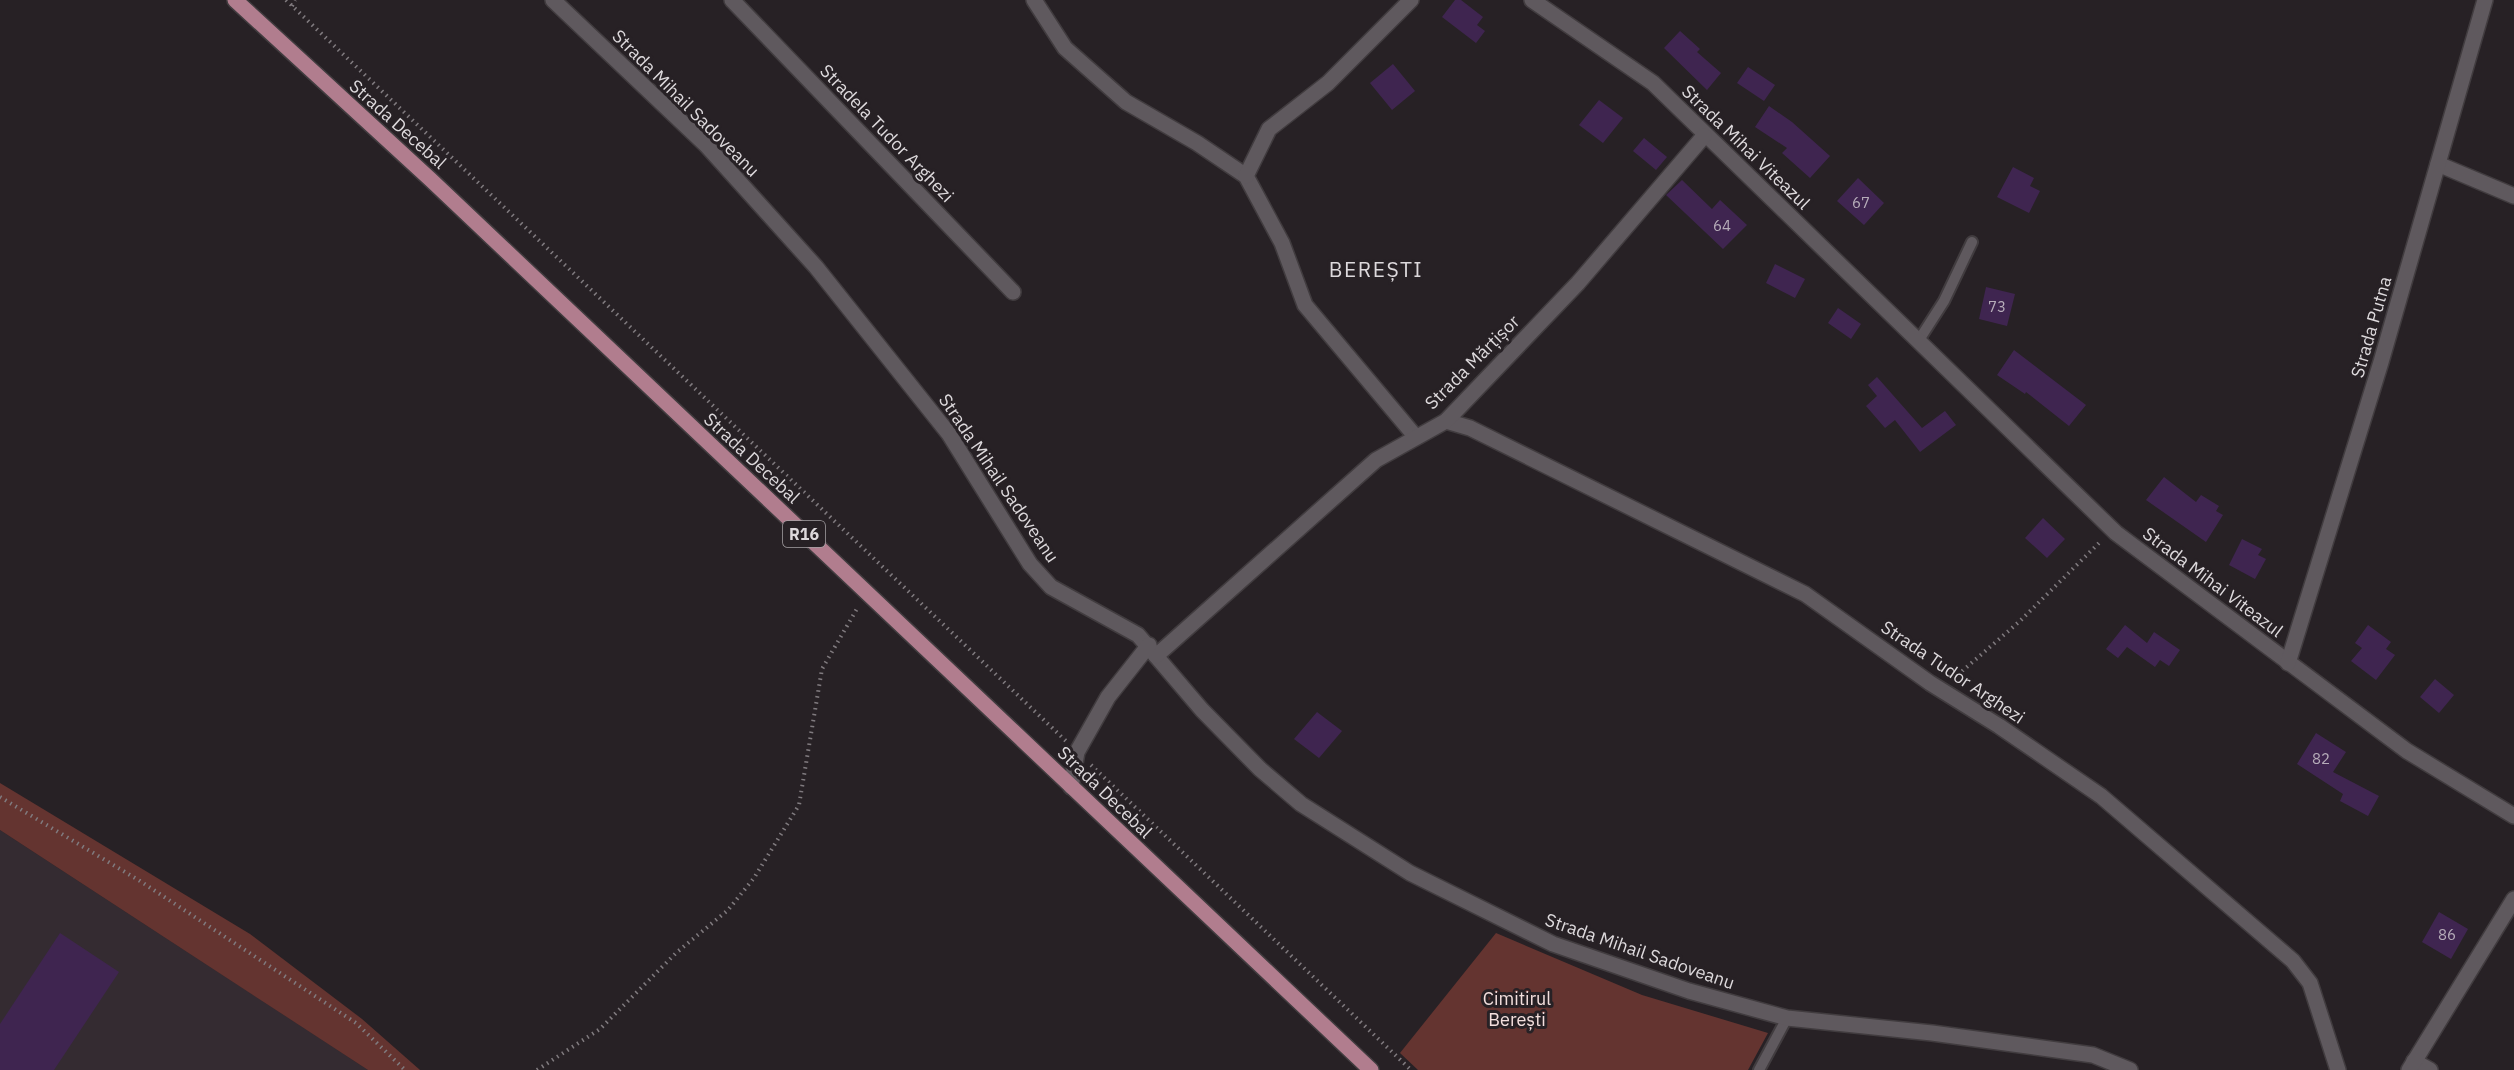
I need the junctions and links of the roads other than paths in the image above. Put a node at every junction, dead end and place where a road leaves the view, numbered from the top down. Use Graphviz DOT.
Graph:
graph roads {
  1 [pos="235,0"];
  2 [pos="553,0"];
  3 [pos="732,0"];
  4 [pos="1034,0"];
  5 [pos="1411,0"];
  6 [pos="1532,0"];
  7 [pos="2485,0"];
  8 [pos="1704,135"];
  9 [pos="2438,164"];
  10 [pos="1246,176"];
  11 [pos="2514,196"];
  12 [pos="1972,242"];
  13 [pos="1013,292"];
  14 [pos="1919,340"];
  15 [pos="1446,421"];
  16 [pos="1415,436"];
  17 [pos="1153,650"];
  18 [pos="2288,663"];
  19 [pos="1071,787"];
  20 [pos="2514,816"];
  21 [pos="2514,899"];
  22 [pos="1787,1017"];
  23 [pos="2412,1066"];
  24 [pos="1371,1070"];
  25 [pos="1759,1070"];
  26 [pos="2130,1070"];
  27 [pos="2338,1070"];
  28 [pos="2430,1070"];
  1 -- 19 [label="main road, Strada Decebal / R16"];
  2 -- 17 [label="street, Strada Mihail Sadoveanu"];
  3 -- 13 [label="street, Stradela Tudor Arghezi"];
  4 -- 10 [label="street"];
  5 -- 10 [label="street"];
  6 -- 8 [label="street, Strada Mihai Viteazul"];
  7 -- 9 [label="street, Strada Putna"];
  8 -- 14 [label="street, Strada Mihai Viteazul"];
  8 -- 15 [label="street, Strada Mărțișor"];
  9 -- 11 [label="street"];
  9 -- 18 [label="street, Strada Putna"];
  10 -- 16 [label="street"];
  12 -- 14 [label="lane"];
  14 -- 18 [label="street, Strada Mihai Viteazul"];
  15 -- 16 [label="street, Strada Mărțișor"];
  15 -- 27 [label="street, Strada Tudor Arghezi"];
  16 -- 17 [label="street, Strada Mărțișor"];
  17 -- 19 [label="street, Strada Mărțișor"];
  17 -- 22 [label="street, Strada Mihail Sadoveanu"];
  18 -- 20 [label="street, Strada Mihai Viteazul"];
  19 -- 24 [label="main road, Strada Decebal / R16"];
  21 -- 23 [label="street"];
  22 -- 25 [label="lane"];
  22 -- 26 [label="street, Strada Mihail Sadoveanu"];
  23 -- 28 [label="street"];
}
